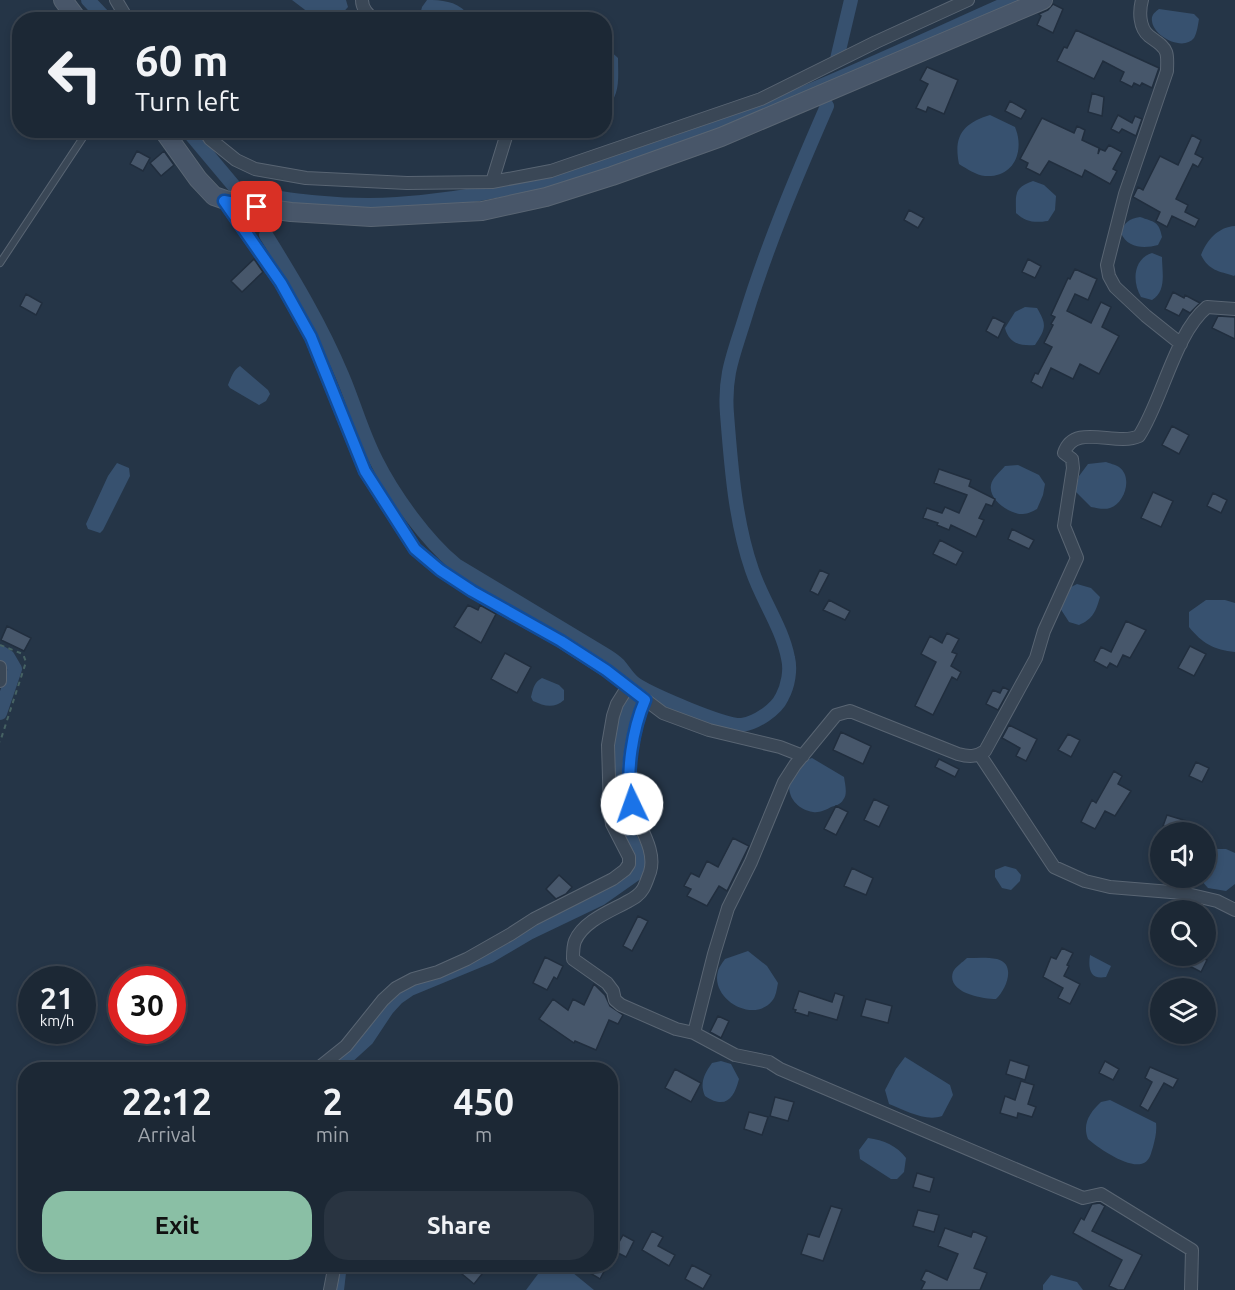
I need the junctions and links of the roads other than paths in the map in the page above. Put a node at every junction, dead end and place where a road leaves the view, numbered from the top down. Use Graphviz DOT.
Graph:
graph roads {
  1 [pos="968,0"];
  2 [pos="1043,0"];
  3 [pos="1142,0"];
  4 [pos="83,138"];
  5 [pos="169,138"];
  6 [pos="209,138"];
  7 [pos="506,138"];
  8 [pos="492,182"];
  9 [pos="224,201"];
  10 [pos="0,263"];
  11 [pos="1235,309"];
  12 [pos="1181,344"];
  13 [pos="0,667"];
  14 [pos="0,681"];
  15 [pos="627,688"];
  16 [pos="645,700"];
  17 [pos="980,755"];
  18 [pos="803,756"];
  19 [pos="1235,910"];
  20 [pos="694,1033"];
  21 [pos="326,1062"];
  22 [pos="333,1272"];
  23 [pos="330,1290"];
  24 [pos="1191,1290"];
  1 -- 8 [label="street"];
  2 -- 9 [label="street"];
  3 -- 12 [label="street"];
  4 -- 10 [label="lane"];
  5 -- 9 [label="street"];
  6 -- 8 [label="street"];
  7 -- 8 [label="street"];
  9 -- 15 [label="street"];
  11 -- 12 [label="street"];
  12 -- 17 [label="street"];
  13 -- 14 [label="street"];
  15 -- 16 [label="street"];
  15 -- 21 [label="street"];
  16 -- 18 [label="street"];
  16 -- 20 [label="street"];
  17 -- 18 [label="street"];
  17 -- 19 [label="street"];
  18 -- 20 [label="street"];
  20 -- 24 [label="street"];
  22 -- 23 [label="street"];
}
